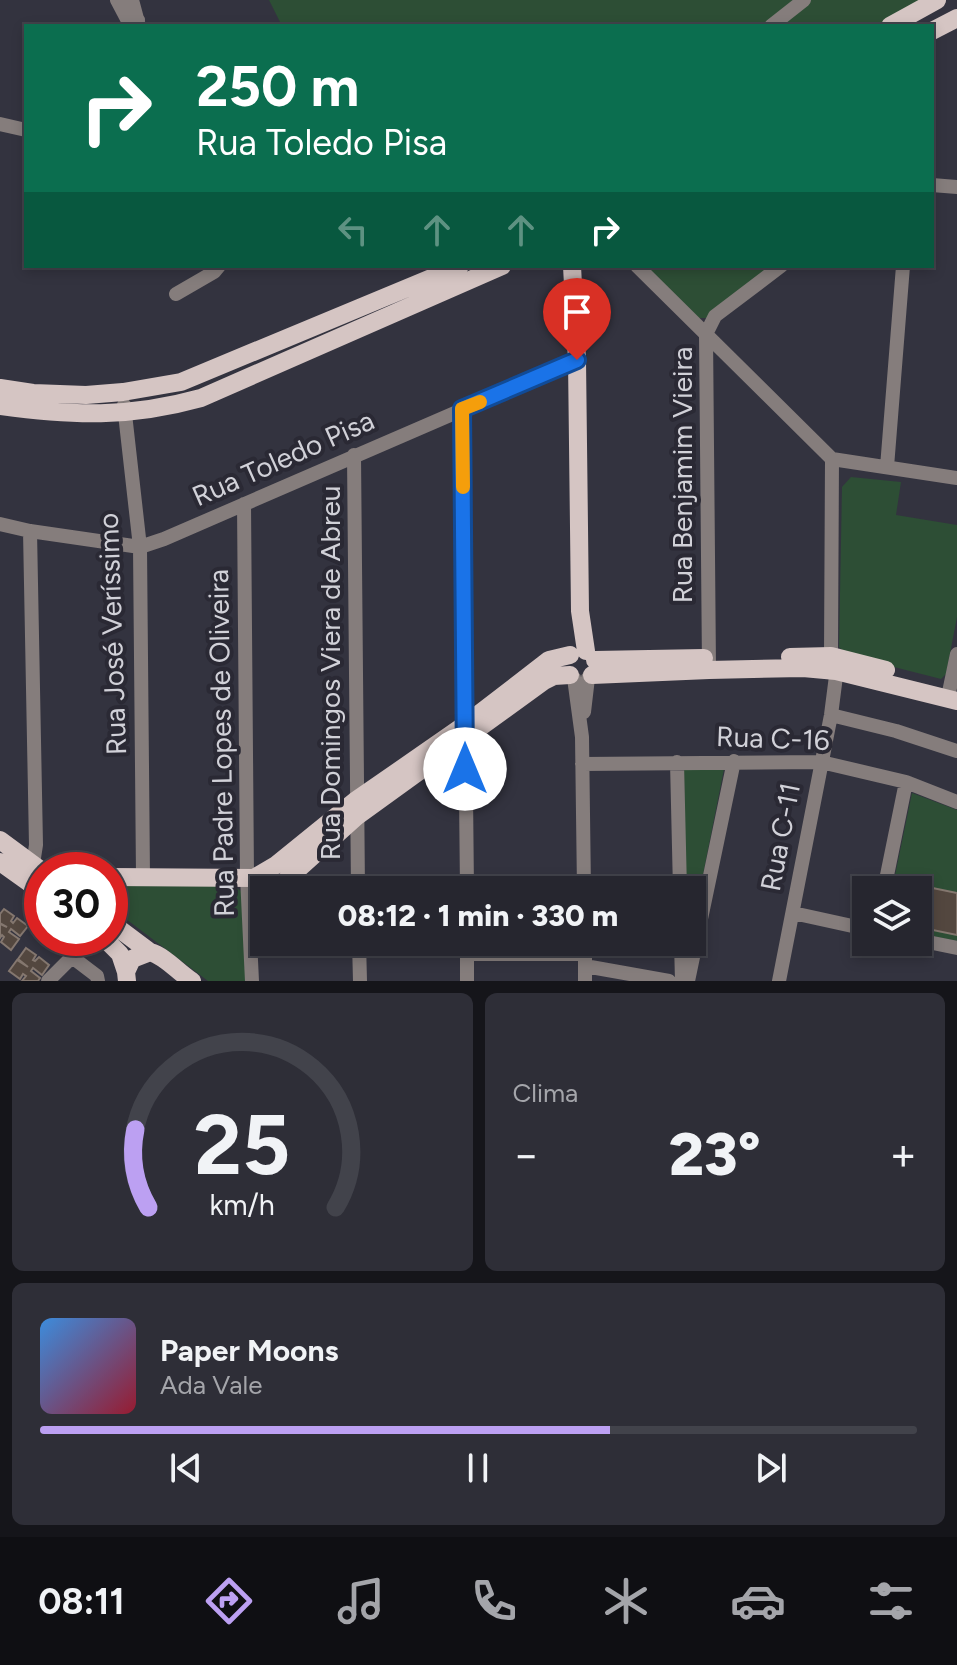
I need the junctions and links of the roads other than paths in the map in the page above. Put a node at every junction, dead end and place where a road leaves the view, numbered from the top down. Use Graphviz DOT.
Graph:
graph roads {
  1 [pos="117,0"];
  2 [pos="132,0"];
  3 [pos="804,0"];
  4 [pos="937,0"];
  5 [pos="957,18"];
  6 [pos="138,23"];
  7 [pos="774,24"];
  8 [pos="894,24"];
  9 [pos="934,30"];
  10 [pos="0,124"];
  11 [pos="24,130"];
  12 [pos="934,185"];
  13 [pos="957,187"];
  14 [pos="217,268"];
  15 [pos="497,268"];
  16 [pos="572,268"];
  17 [pos="583,268"];
  18 [pos="639,268"];
  19 [pos="778,268"];
  20 [pos="903,268"];
  21 [pos="431,272"];
  22 [pos="574,288"];
  23 [pos="176,294"];
  24 [pos="706,334"];
  25 [pos="577,360"];
  26 [pos="0,388"];
  27 [pos="123,392"];
  28 [pos="0,406"];
  29 [pos="462,409"];
  30 [pos="125,414"];
  31 [pos="354,455"];
  32 [pos="832,459"];
  33 [pos="887,467"];
  34 [pos="957,478"];
  35 [pos="244,504"];
  36 [pos="0,524"];
  37 [pos="30,531"];
  38 [pos="140,547"];
  39 [pos="957,654"];
  40 [pos="709,664"];
  41 [pos="834,664"];
  42 [pos="581,665"];
  43 [pos="953,693"];
  44 [pos="831,715"];
  45 [pos="465,732"];
  46 [pos="957,751"];
  47 [pos="734,761"];
  48 [pos="677,762"];
  49 [pos="821,762"];
  50 [pos="582,764"];
  51 [pos="906,782"];
  52 [pos="957,802"];
  53 [pos="356,809"];
  54 [pos="0,840"];
  55 [pos="37,852"];
  56 [pos="24,858"];
  57 [pos="0,862"];
  58 [pos="128,876"];
  59 [pos="143,876"];
  60 [pos="256,876"];
  61 [pos="261,876"];
  62 [pos="289,876"];
  63 [pos="358,876"];
  64 [pos="467,876"];
  65 [pos="584,876"];
  66 [pos="680,876"];
  67 [pos="887,876"];
  68 [pos="24,879"];
  69 [pos="250,880"];
  70 [pos="793,913"];
  71 [pos="852,926"];
  72 [pos="128,936"];
  73 [pos="932,943"];
  74 [pos="957,948"];
  75 [pos="150,952"];
  76 [pos="121,956"];
  77 [pos="253,956"];
  78 [pos="359,956"];
  79 [pos="467,956"];
  80 [pos="540,956"];
  81 [pos="681,956"];
  82 [pos="585,961"];
  83 [pos="169,973"];
  84 [pos="127,976"];
  85 [pos="48,981"];
  86 [pos="98,981"];
  87 [pos="192,981"];
  88 [pos="252,981"];
  89 [pos="360,981"];
  90 [pos="467,981"];
  91 [pos="669,981"];
  92 [pos="682,981"];
  93 [pos="688,981"];
  94 [pos="779,981"];
  1 -- 6 [label="street"];
  2 -- 6 [label="street"];
  3 -- 7 [label="street"];
  4 -- 8 [label="main road"];
  5 -- 9 [label="main road"];
  10 -- 11 [label="street"];
  12 -- 13 [label="street"];
  14 -- 23 [label="street"];
  15 -- 30 [label="main road"];
  16 -- 22 [label="main road"];
  17 -- 22 [label="main road"];
  18 -- 24 [label="street"];
  19 -- 24 [label="street, Rua Benjamim Vieira"];
  20 -- 33 [label="street"];
  21 -- 27 [label="main road"];
  22 -- 25 [label="main road"];
  24 -- 32 [label="street"];
  24 -- 40 [label="street, Rua Benjamim Vieira"];
  25 -- 29 [label="street, Rua Toledo Pisa"];
  25 -- 42 [label="main road"];
  26 -- 27 [label="main road"];
  27 -- 30 [label="street, Rua José Veríssimo"];
  28 -- 30 [label="main road"];
  29 -- 31 [label="street, Rua Toledo Pisa"];
  29 -- 45 [label="street"];
  30 -- 38 [label="street, Rua José Veríssimo"];
  31 -- 35 [label="street, Rua Toledo Pisa"];
  31 -- 53 [label="street, Rua Domingos Viera de Abreu"];
  32 -- 33 [label="street"];
  32 -- 41 [label="street, Rua C-11"];
  33 -- 34 [label="street"];
  35 -- 38 [label="street, Rua Toledo Pisa"];
  35 -- 60 [label="street, Rua Padre Lopes de Oliveira"];
  36 -- 37 [label="street"];
  37 -- 38 [label="street"];
  37 -- 55 [label="street"];
  38 -- 59 [label="street, Rua José Veríssimo"];
  39 -- 43 [label="street"];
  40 -- 41 [label="main road"];
  40 -- 42 [label="main road"];
  41 -- 43 [label="main road"];
  41 -- 44 [label="street, Rua C-11"];
  42 -- 45 [label="main road"];
  42 -- 50 [label="street"];
  44 -- 46 [label="street"];
  44 -- 49 [label="street, Rua C-11"];
  45 -- 53 [label="main road"];
  45 -- 64 [label="street"];
  47 -- 48 [label="street, Rua C-16"];
  47 -- 49 [label="street, Rua C-16"];
  47 -- 93 [label="street"];
  48 -- 50 [label="street, Rua C-16"];
  48 -- 66 [label="street"];
  49 -- 51 [label="street, Rua C-16"];
  49 -- 70 [label="street, Rua C-11"];
  50 -- 65 [label="street"];
  51 -- 52 [label="street, Rua C-16"];
  51 -- 67 [label="street"];
  53 -- 61 [label="main road"];
  53 -- 62 [label="main road"];
  53 -- 63 [label="street, Rua Domingos Viera de Abreu"];
  54 -- 56 [label="main road"];
  57 -- 68 [label="main road"];
  58 -- 59 [label="main road"];
  59 -- 69 [label="main road"];
  70 -- 71 [label="street"];
  70 -- 94 [label="street, Rua C-11"];
  72 -- 75 [label="main road"];
  73 -- 74 [label="street"];
  75 -- 83 [label="main road"];
  75 -- 84 [label="main road"];
  76 -- 84 [label="main road"];
  77 -- 88 [label="street, Rua Padre Lopes de Oliveira"];
  78 -- 89 [label="street"];
  79 -- 90 [label="street"];
  80 -- 82 [label="street"];
  81 -- 92 [label="street"];
  82 -- 91 [label="street"];
  83 -- 87 [label="main road"];
  85 -- 86 [label="street"];
}
